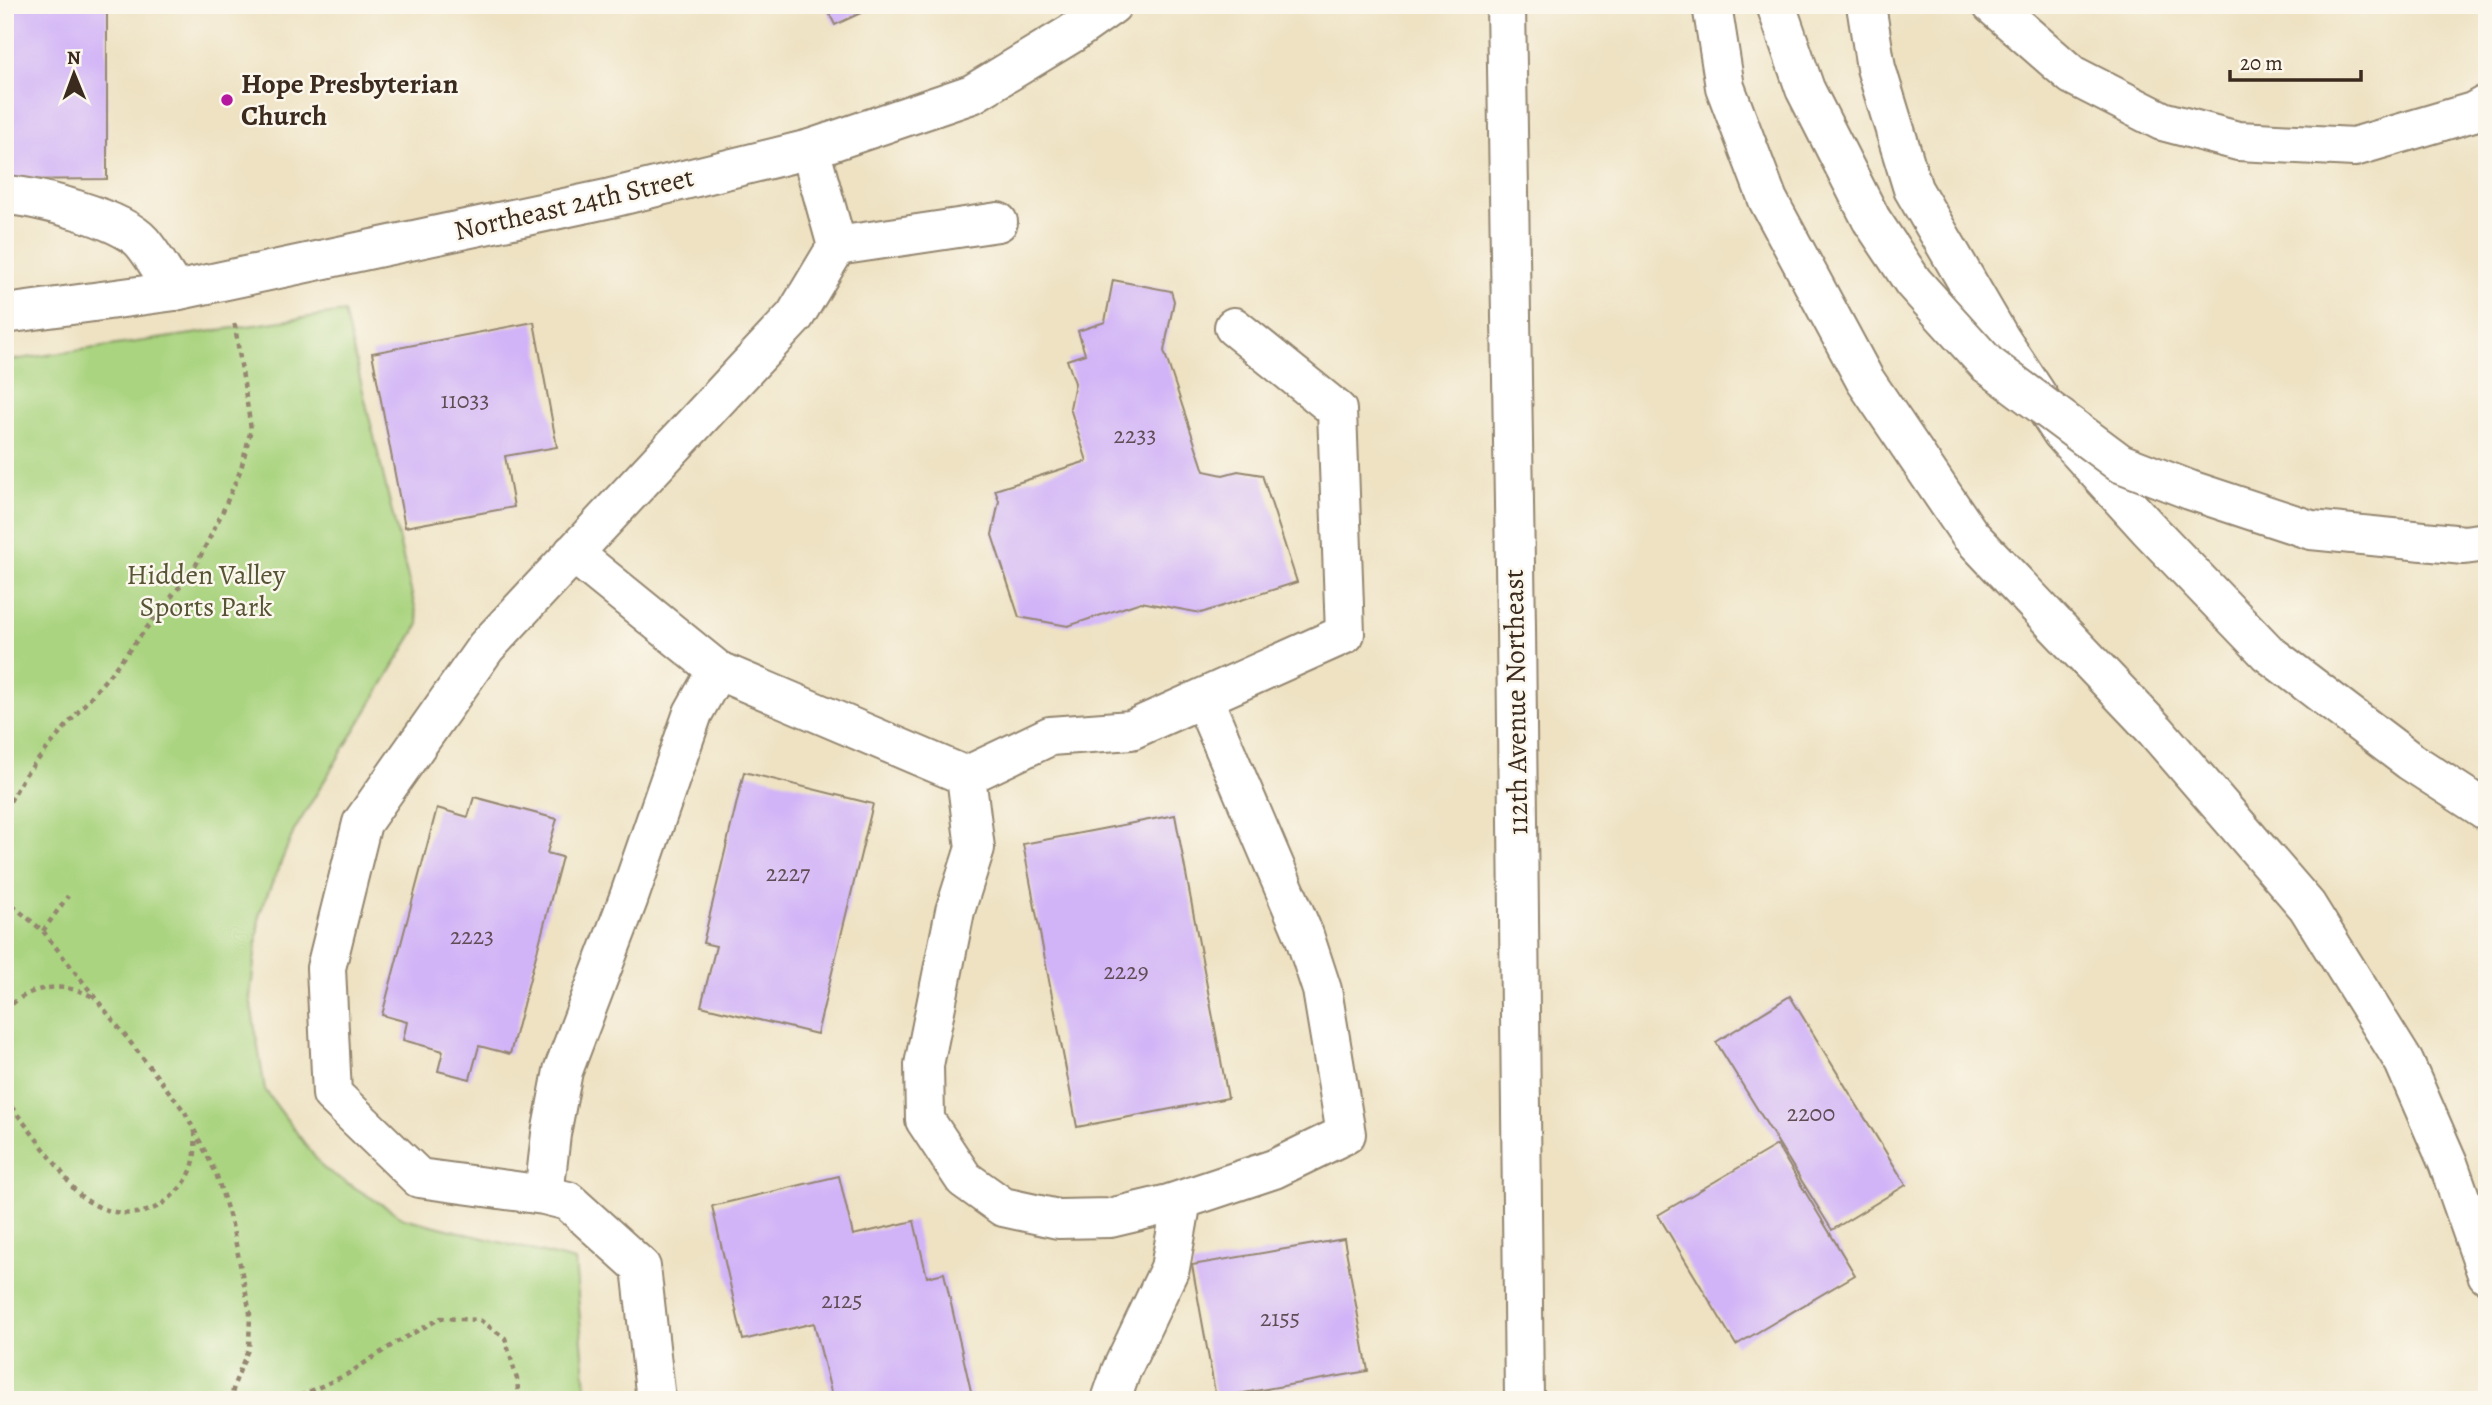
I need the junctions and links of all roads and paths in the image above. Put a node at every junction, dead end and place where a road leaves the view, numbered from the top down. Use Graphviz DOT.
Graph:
graph roads {
  1 [pos="1112,5"];
  2 [pos="1506,5"];
  3 [pos="1712,5"];
  4 [pos="1776,5"];
  5 [pos="1866,5"];
  6 [pos="1992,5"];
  7 [pos="2487,104"];
  8 [pos="810,149"];
  9 [pos="5,195"];
  10 [pos="998,222"];
  11 [pos="837,246"];
  12 [pos="175,291"];
  13 [pos="233,312"];
  14 [pos="5,314"];
  15 [pos="1234,327"];
  16 [pos="2487,542"];
  17 [pos="573,553"];
  18 [pos="717,670"];
  19 [pos="1203,698"];
  20 [pos="966,776"];
  21 [pos="5,810"];
  22 [pos="2487,811"];
  23 [pos="68,896"];
  24 [pos="5,899"];
  25 [pos="43,931"];
  26 [pos="98,1000"];
  27 [pos="5,1010"];
  28 [pos="5,1099"];
  29 [pos="195,1128"];
  30 [pos="544,1195"];
  31 [pos="1182,1200"];
  32 [pos="5,1222"];
  33 [pos="5,1238"];
  34 [pos="2487,1274"];
  35 [pos="231,1400"];
  36 [pos="290,1400"];
  37 [pos="519,1400"];
  38 [pos="656,1400"];
  39 [pos="1111,1400"];
  40 [pos="1524,1400"];
  1 -- 8 [label="main road, Northeast 24th Street"];
  2 -- 40 [label="main road, 112th Avenue Northeast"];
  3 -- 34 [label="main road"];
  4 -- 16 [label="main road, bridge"];
  5 -- 22 [label="main road"];
  6 -- 7 [label="main road"];
  8 -- 11 [label="main road"];
  8 -- 12 [label="main road, Northeast 24th Street"];
  9 -- 12 [label="main road"];
  10 -- 11 [label="main road"];
  11 -- 17 [label="main road"];
  12 -- 14 [label="main road, Northeast 24th Street"];
  13 -- 21 [label="path"];
  15 -- 19 [label="main road"];
  17 -- 18 [label="main road"];
  17 -- 30 [label="main road"];
  18 -- 20 [label="main road"];
  18 -- 30 [label="main road"];
  19 -- 20 [label="main road"];
  19 -- 31 [label="main road"];
  20 -- 31 [label="main road"];
  23 -- 25 [label="path"];
  24 -- 25 [label="path"];
  25 -- 26 [label="path"];
  26 -- 27 [label="path"];
  26 -- 29 [label="path"];
  28 -- 29 [label="path"];
  29 -- 35 [label="path"];
  30 -- 38 [label="main road"];
  31 -- 39 [label="main road"];
  32 -- 33 [label="path"];
  36 -- 37 [label="path"];
}
